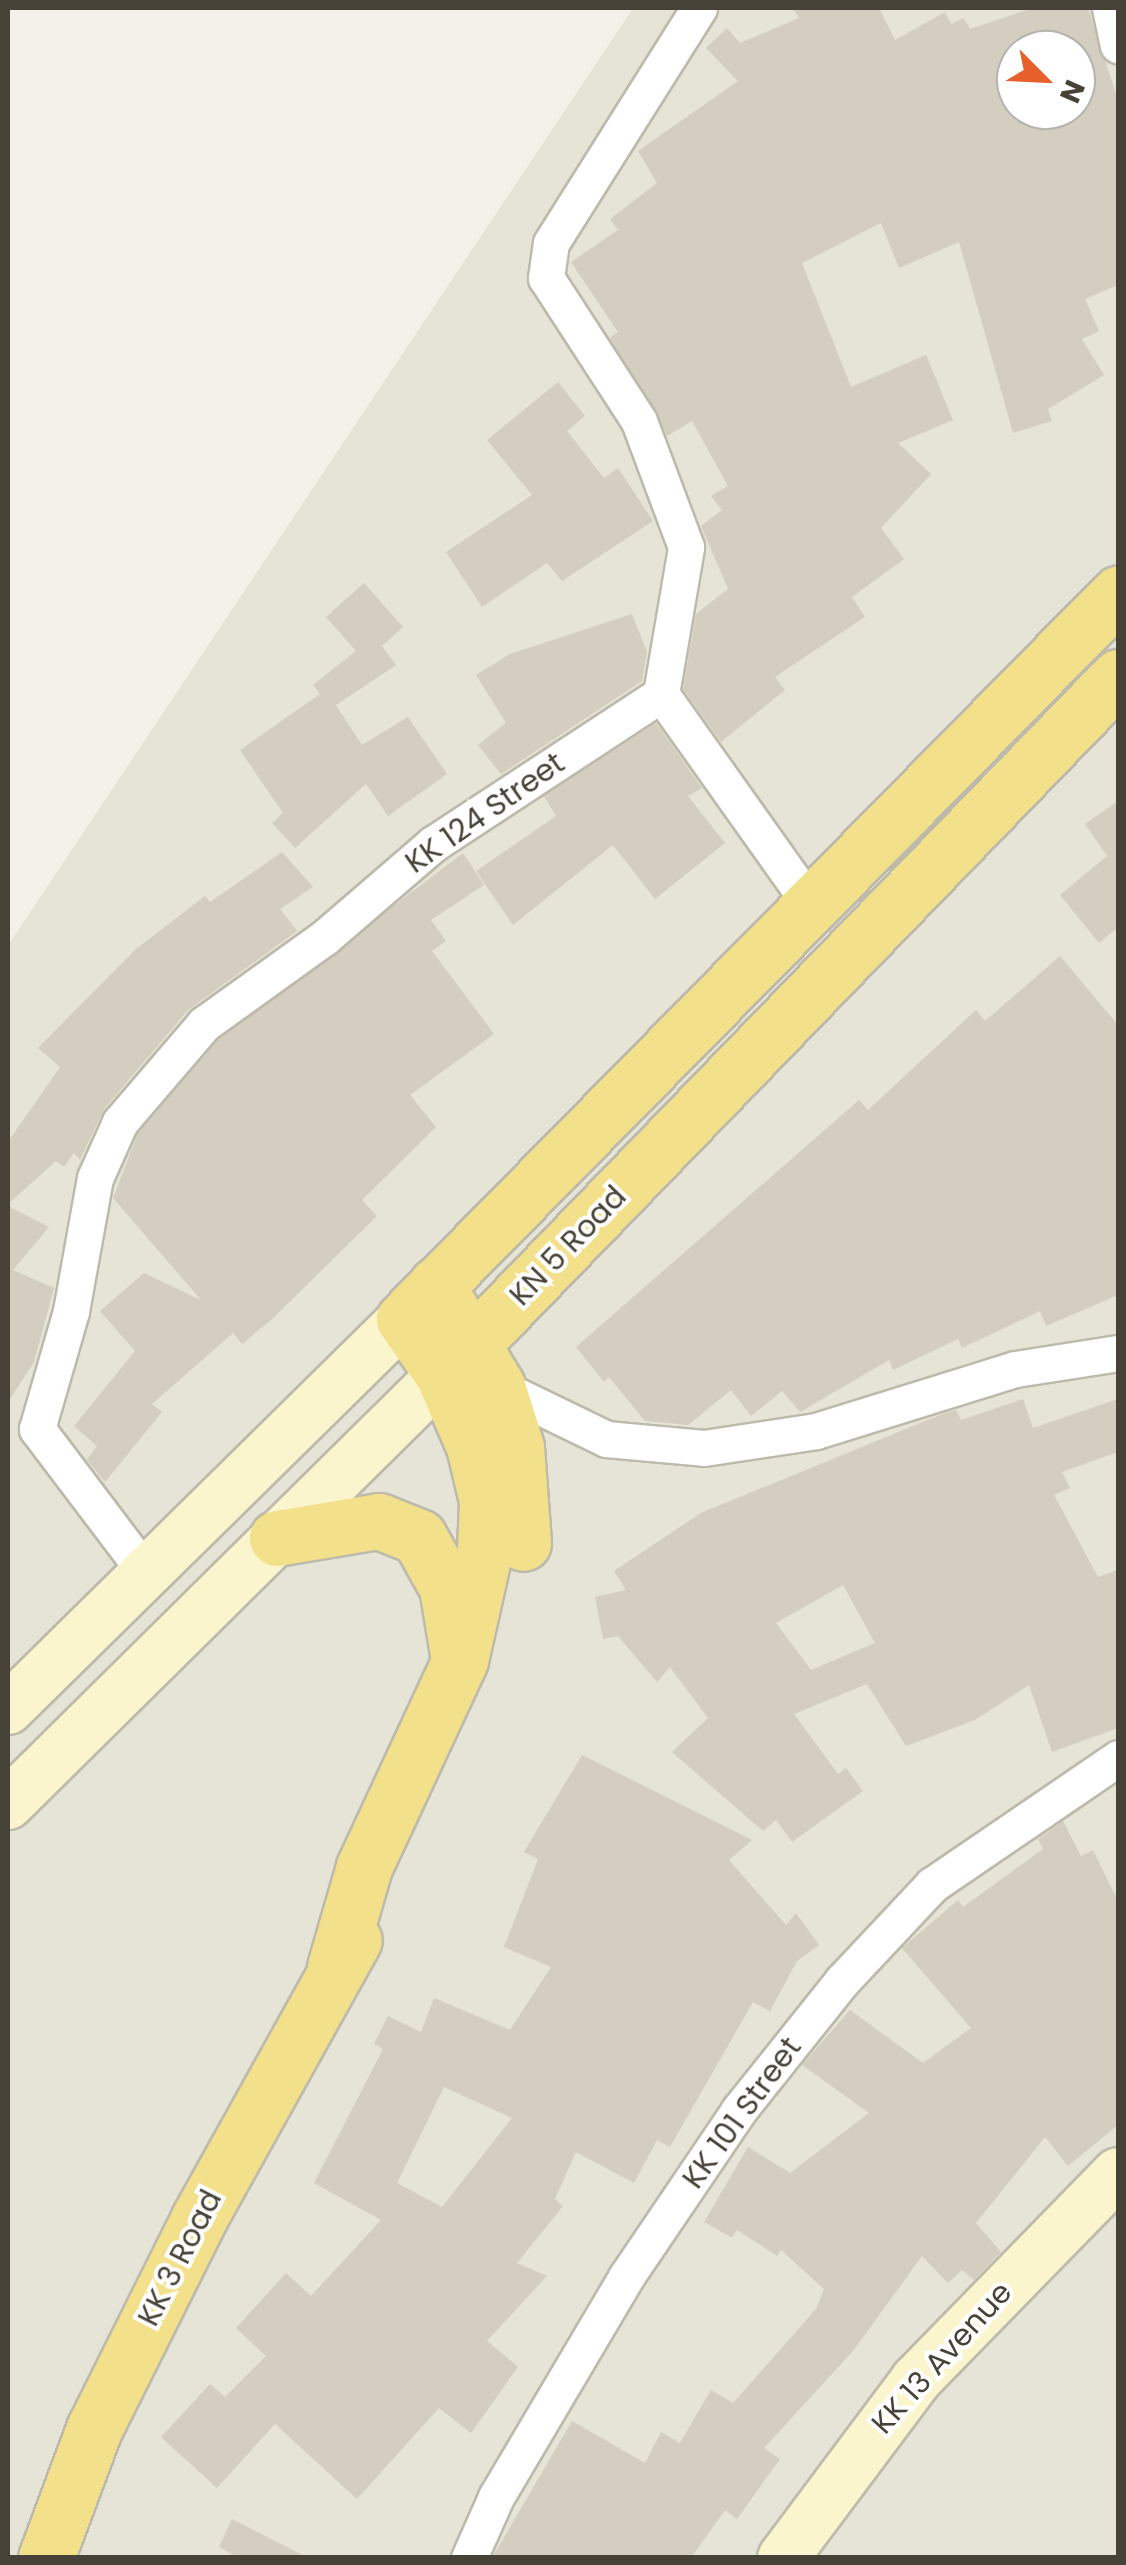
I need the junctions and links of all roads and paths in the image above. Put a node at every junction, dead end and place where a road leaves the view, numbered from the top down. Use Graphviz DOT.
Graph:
graph roads {
  1 [pos="698,8"];
  2 [pos="1110,8"];
  3 [pos="1118,45"];
  4 [pos="1118,594"];
  5 [pos="1118,677"];
  6 [pos="661,694"];
  7 [pos="810,905"];
  8 [pos="420,1302"];
  9 [pos="1118,1353"];
  10 [pos="472,1367"];
  11 [pos="278,1538"];
  12 [pos="146,1573"];
  13 [pos="460,1660"];
  14 [pos="8,1708"];
  15 [pos="1118,1758"];
  16 [pos="8,1804"];
  17 [pos="335,1967"];
  18 [pos="1118,2173"];
  19 [pos="46,2558"];
  20 [pos="469,2558"];
  21 [pos="783,2558"];
  1 -- 6 [label="street"];
  2 -- 3 [label="street"];
  4 -- 7 [label="highway"];
  5 -- 10 [label="highway, KN 5 Road"];
  6 -- 7 [label="street"];
  6 -- 12 [label="street, KK 124 Street"];
  7 -- 8 [label="highway"];
  8 -- 10 [label="highway"];
  8 -- 12 [label="main road"];
  9 -- 10 [label="street"];
  10 -- 11 [label="main road, KN 5 Road"];
  10 -- 13 [label="highway"];
  10 -- 17 [label="highway"];
  11 -- 13 [label="highway"];
  11 -- 16 [label="main road, KN 5 Road"];
  12 -- 14 [label="main road"];
  13 -- 17 [label="highway"];
  15 -- 20 [label="street, KK 101 Street"];
  17 -- 19 [label="highway, KK 3 Road"];
  18 -- 21 [label="main road, KK 13 Avenue"];
}
